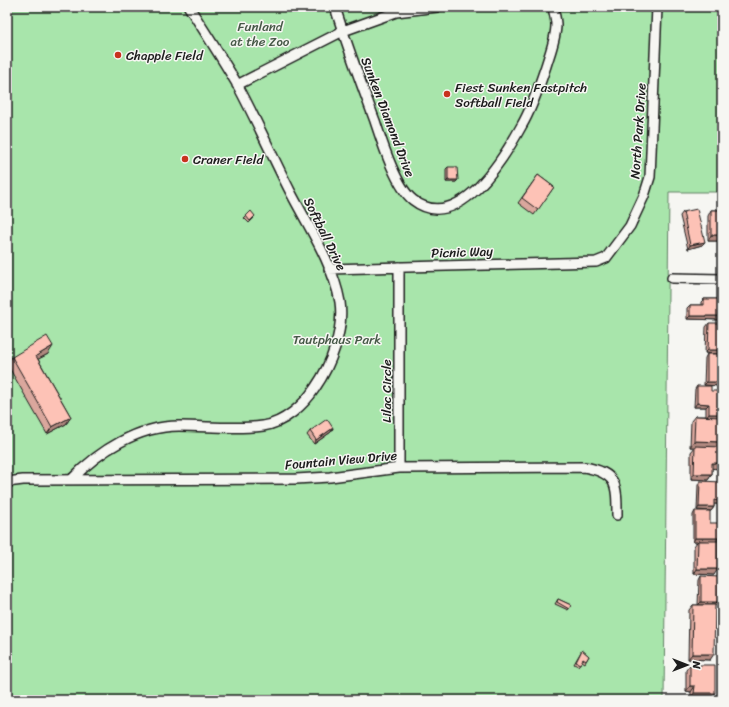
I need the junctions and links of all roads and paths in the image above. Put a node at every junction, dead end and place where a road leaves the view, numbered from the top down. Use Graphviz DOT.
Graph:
graph roads {
  1 [pos="189,7"];
  2 [pos="335,7"];
  3 [pos="437,7"];
  4 [pos="553,7"];
  5 [pos="657,7"];
  6 [pos="343,31"];
  7 [pos="237,84"];
  8 [pos="596,262"];
  9 [pos="399,267"];
  10 [pos="329,268"];
  11 [pos="672,278"];
  12 [pos="722,279"];
  13 [pos="399,468"];
  14 [pos="72,479"];
  15 [pos="7,482"];
  16 [pos="617,515"];
  1 -- 7 [label="street, Softball Drive"];
  2 -- 6 [label="street, Sunken Diamond Drive"];
  3 -- 6 [label="street"];
  4 -- 6 [label="street, Sunken Diamond Drive"];
  5 -- 8 [label="street, North Park Drive"];
  6 -- 7 [label="street"];
  7 -- 10 [label="street, Softball Drive"];
  8 -- 9 [label="street, Picnic Way"];
  9 -- 10 [label="street, Picnic Way"];
  9 -- 13 [label="street, Lilac Circle"];
  10 -- 14 [label="street, Softball Drive"];
  11 -- 12 [label="street"];
  13 -- 14 [label="street, Fountain View Drive"];
  13 -- 16 [label="street, Fountain View Drive"];
  14 -- 15 [label="street, Fountain View Drive"];
}
